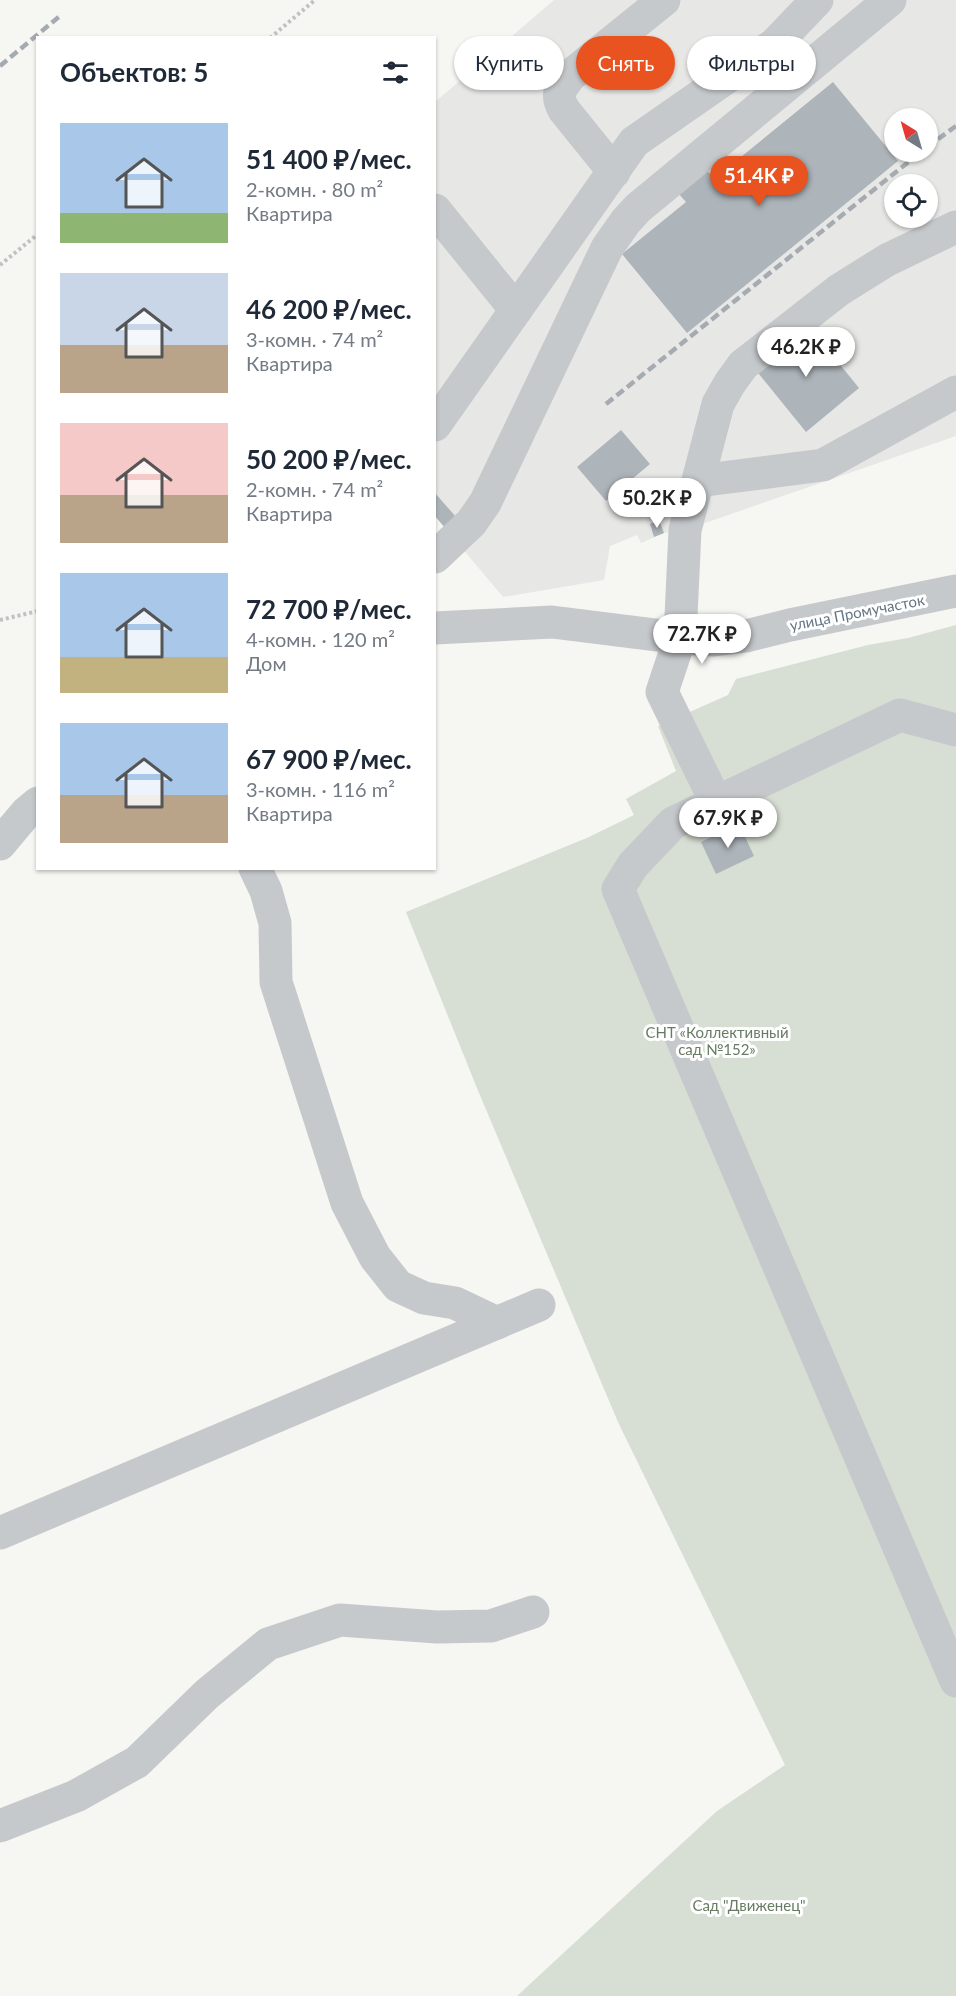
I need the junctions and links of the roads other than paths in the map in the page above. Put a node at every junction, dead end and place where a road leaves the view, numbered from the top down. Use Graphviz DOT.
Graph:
graph roads {
  1 [pos="663,0"];
  2 [pos="817,0"];
  3 [pos="890,0"];
  4 [pos="614,172"];
  5 [pos="436,211"];
  6 [pos="956,227"];
  7 [pos="516,310"];
  8 [pos="956,392"];
  9 [pos="436,424"];
  10 [pos="698,481"];
  11 [pos="436,556"];
  12 [pos="956,591"];
  13 [pos="436,628"];
  14 [pos="680,638"];
  15 [pos="956,730"];
  16 [pos="716,802"];
  17 [pos="36,805"];
  18 [pos="0,844"];
  19 [pos="256,870"];
  20 [pos="538,1305"];
  21 [pos="497,1323"];
  22 [pos="0,1533"];
  23 [pos="533,1612"];
  24 [pos="956,1682"];
  25 [pos="0,1826"];
  1 -- 4 [label="street"];
  2 -- 4 [label="street"];
  3 -- 11 [label="street"];
  4 -- 7 [label="street"];
  5 -- 7 [label="street"];
  6 -- 10 [label="street"];
  7 -- 9 [label="street"];
  8 -- 10 [label="street"];
  10 -- 14 [label="street"];
  12 -- 14 [label="street, улица Промучасток"];
  13 -- 14 [label="street, улица Промучасток"];
  14 -- 16 [label="street"];
  15 -- 16 [label="street"];
  16 -- 24 [label="street"];
  17 -- 18 [label="street"];
  19 -- 21 [label="street"];
  20 -- 21 [label="street"];
  21 -- 22 [label="street"];
  23 -- 25 [label="street"];
}
